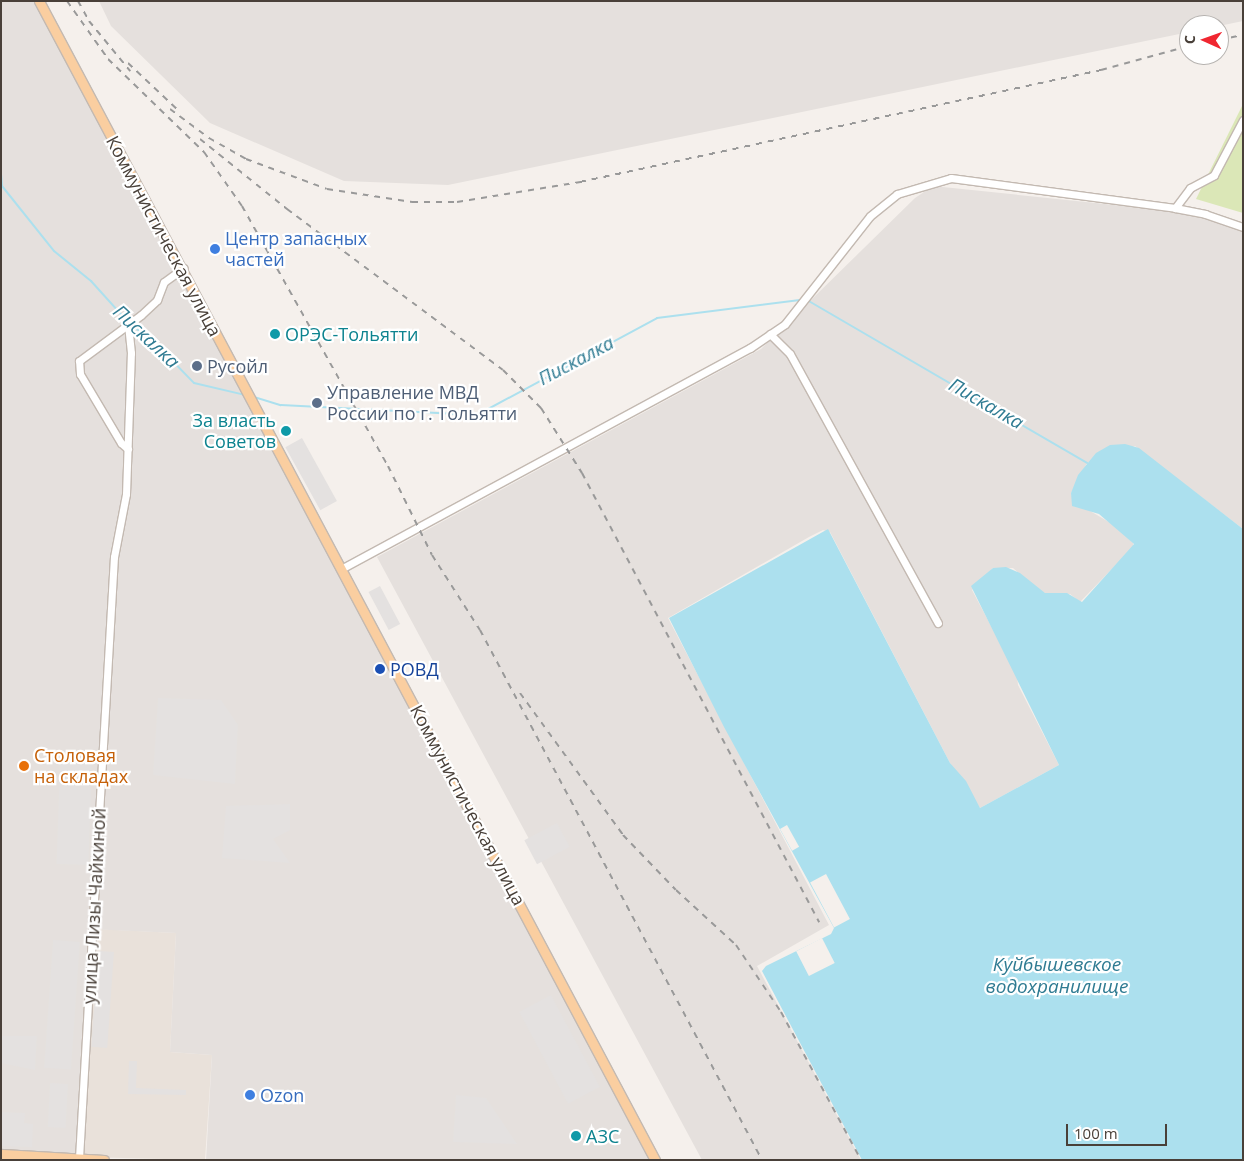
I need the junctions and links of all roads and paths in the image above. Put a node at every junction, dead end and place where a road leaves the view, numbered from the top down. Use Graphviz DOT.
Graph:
graph roads {
  1 [pos="39,1"];
  2 [pos="1243,120"];
  3 [pos="1174,208"];
  4 [pos="1243,227"];
  5 [pos="183,268"];
  6 [pos="128,324"];
  7 [pos="770,334"];
  8 [pos="128,449"];
  9 [pos="341,569"];
  10 [pos="938,623"];
  11 [pos="1,1154"];
  12 [pos="79,1159"];
  13 [pos="104,1160"];
  14 [pos="655,1160"];
  1 -- 5 [label="main road, Коммунистическая улица"];
  2 -- 3 [label="street"];
  3 -- 4 [label="street"];
  3 -- 7 [label="street"];
  5 -- 6 [label="street"];
  5 -- 9 [label="main road, Коммунистическая улица"];
  6 -- 8 [label="street, улица Лизы Чайкиной"];
  6 -- 8 [label="street"];
  7 -- 9 [label="street"];
  7 -- 10 [label="street"];
  8 -- 12 [label="street, улица Лизы Чайкиной"];
  9 -- 14 [label="main road, Коммунистическая улица"];
  11 -- 12 [label="main road"];
  12 -- 13 [label="main road"];
}
